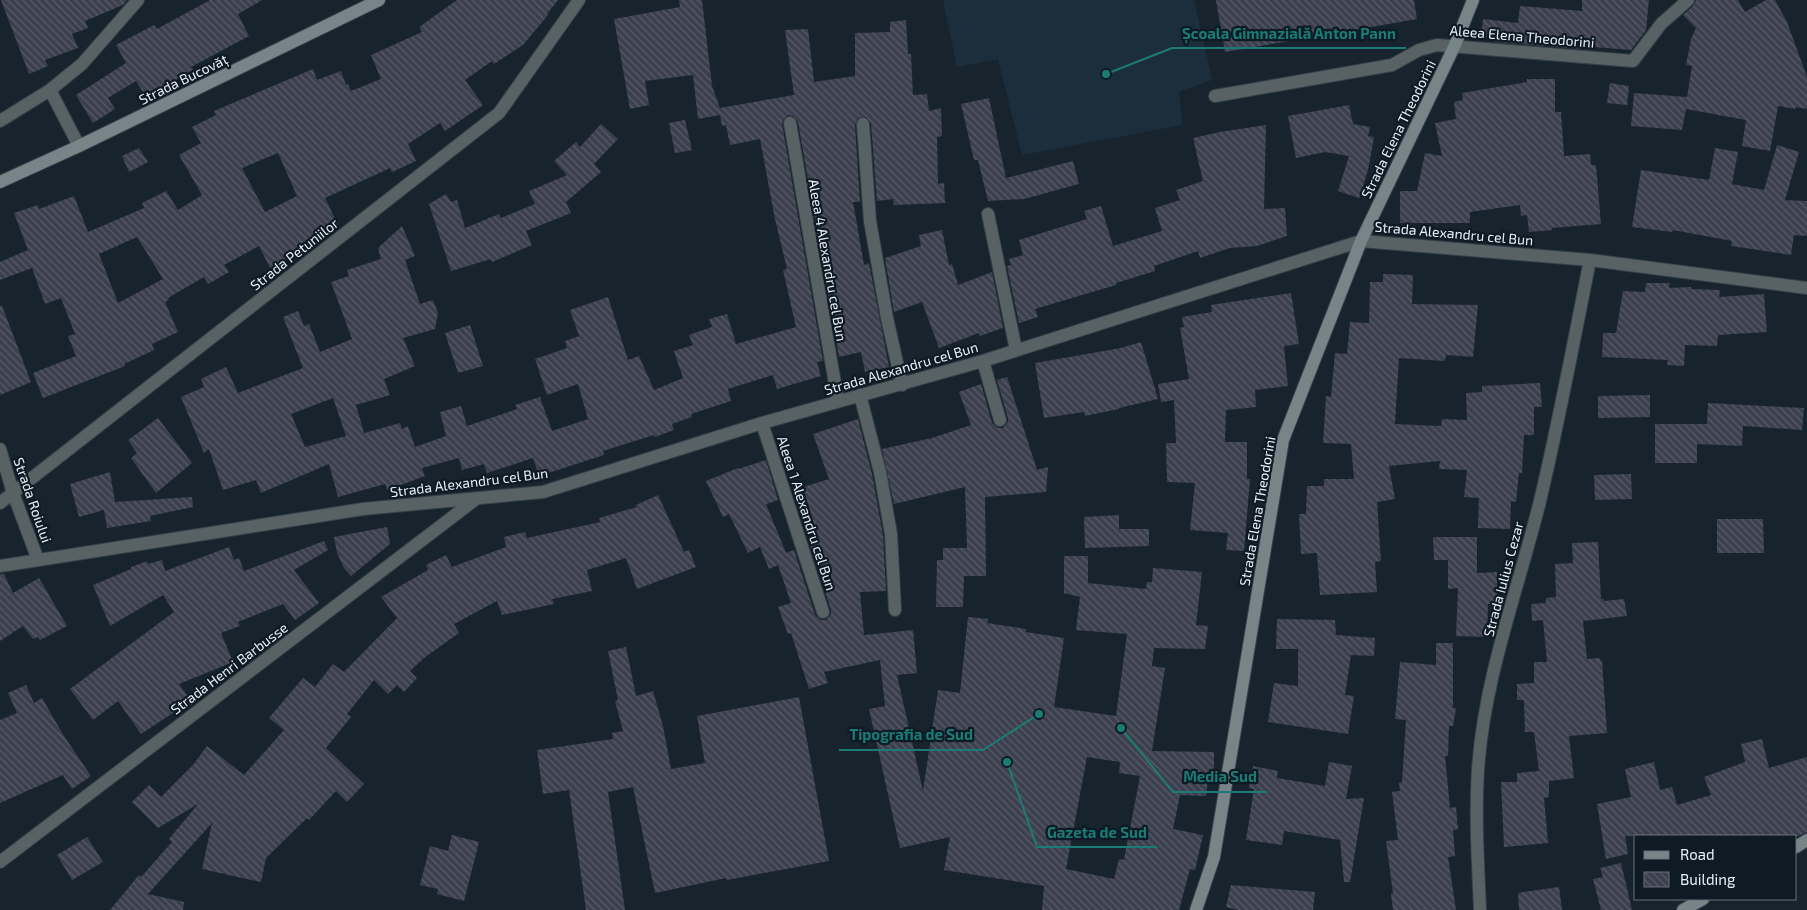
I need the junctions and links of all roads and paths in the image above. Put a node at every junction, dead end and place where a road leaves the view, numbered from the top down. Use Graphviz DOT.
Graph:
graph roads {
  1 [pos="138,0"];
  2 [pos="379,0"];
  3 [pos="579,0"];
  4 [pos="1473,0"];
  5 [pos="1688,0"];
  6 [pos="1455,45"];
  7 [pos="50,90"];
  8 [pos="1214,96"];
  9 [pos="0,120"];
  10 [pos="790,123"];
  11 [pos="862,124"];
  12 [pos="79,146"];
  13 [pos="0,182"];
  14 [pos="988,214"];
  15 [pos="1361,241"];
  16 [pos="1590,260"];
  17 [pos="1807,288"];
  18 [pos="1016,350"];
  19 [pos="983,361"];
  20 [pos="902,384"];
  21 [pos="860,396"];
  22 [pos="838,401"];
  23 [pos="1000,420"];
  24 [pos="762,423"];
  25 [pos="0,449"];
  26 [pos="13,492"];
  27 [pos="476,499"];
  28 [pos="0,504"];
  29 [pos="38,560"];
  30 [pos="0,566"];
  31 [pos="895,610"];
  32 [pos="823,612"];
  33 [pos="0,862"];
  34 [pos="1701,900"];
  35 [pos="1196,910"];
  36 [pos="1480,910"];
  37 [pos="1683,910"];
  1 -- 7 [label="street"];
  2 -- 12 [label="main road, Strada Bucovăț"];
  3 -- 26 [label="street, Strada Petuniilor"];
  4 -- 6 [label="main road, Strada Elena Theodorini"];
  5 -- 6 [label="street, Aleea Elena Theodorini"];
  6 -- 8 [label="street, Aleea Elena Theodorini"];
  6 -- 15 [label="main road, Strada Elena Theodorini"];
  7 -- 9 [label="street"];
  7 -- 12 [label="street"];
  10 -- 22 [label="street, Aleea 4 Alexandru cel Bun"];
  11 -- 20 [label="street"];
  12 -- 13 [label="main road, Strada Bucovăț"];
  14 -- 18 [label="street"];
  15 -- 16 [label="street, Strada Alexandru cel Bun"];
  15 -- 18 [label="street, Strada Alexandru cel Bun"];
  15 -- 35 [label="main road, Strada Elena Theodorini"];
  16 -- 17 [label="street, Strada Alexandru cel Bun"];
  16 -- 36 [label="street, Strada Iulius Cezar"];
  18 -- 19 [label="street, Strada Alexandru cel Bun"];
  19 -- 20 [label="street, Strada Alexandru cel Bun"];
  19 -- 23 [label="street"];
  20 -- 21 [label="street, Strada Alexandru cel Bun"];
  21 -- 22 [label="street, Strada Alexandru cel Bun"];
  21 -- 31 [label="street"];
  22 -- 24 [label="street, Strada Alexandru cel Bun"];
  24 -- 27 [label="street, Strada Alexandru cel Bun"];
  24 -- 32 [label="street, Aleea 1 Alexandru cel Bun"];
  25 -- 26 [label="street, Strada Roiului"];
  26 -- 28 [label="street, Strada Petuniilor"];
  26 -- 29 [label="street, Strada Roiului"];
  27 -- 29 [label="street, Strada Alexandru cel Bun"];
  27 -- 33 [label="street, Strada Henri Barbusse"];
  29 -- 30 [label="street, Strada Alexandru cel Bun"];
  34 -- 37 [label="main road"];
}
